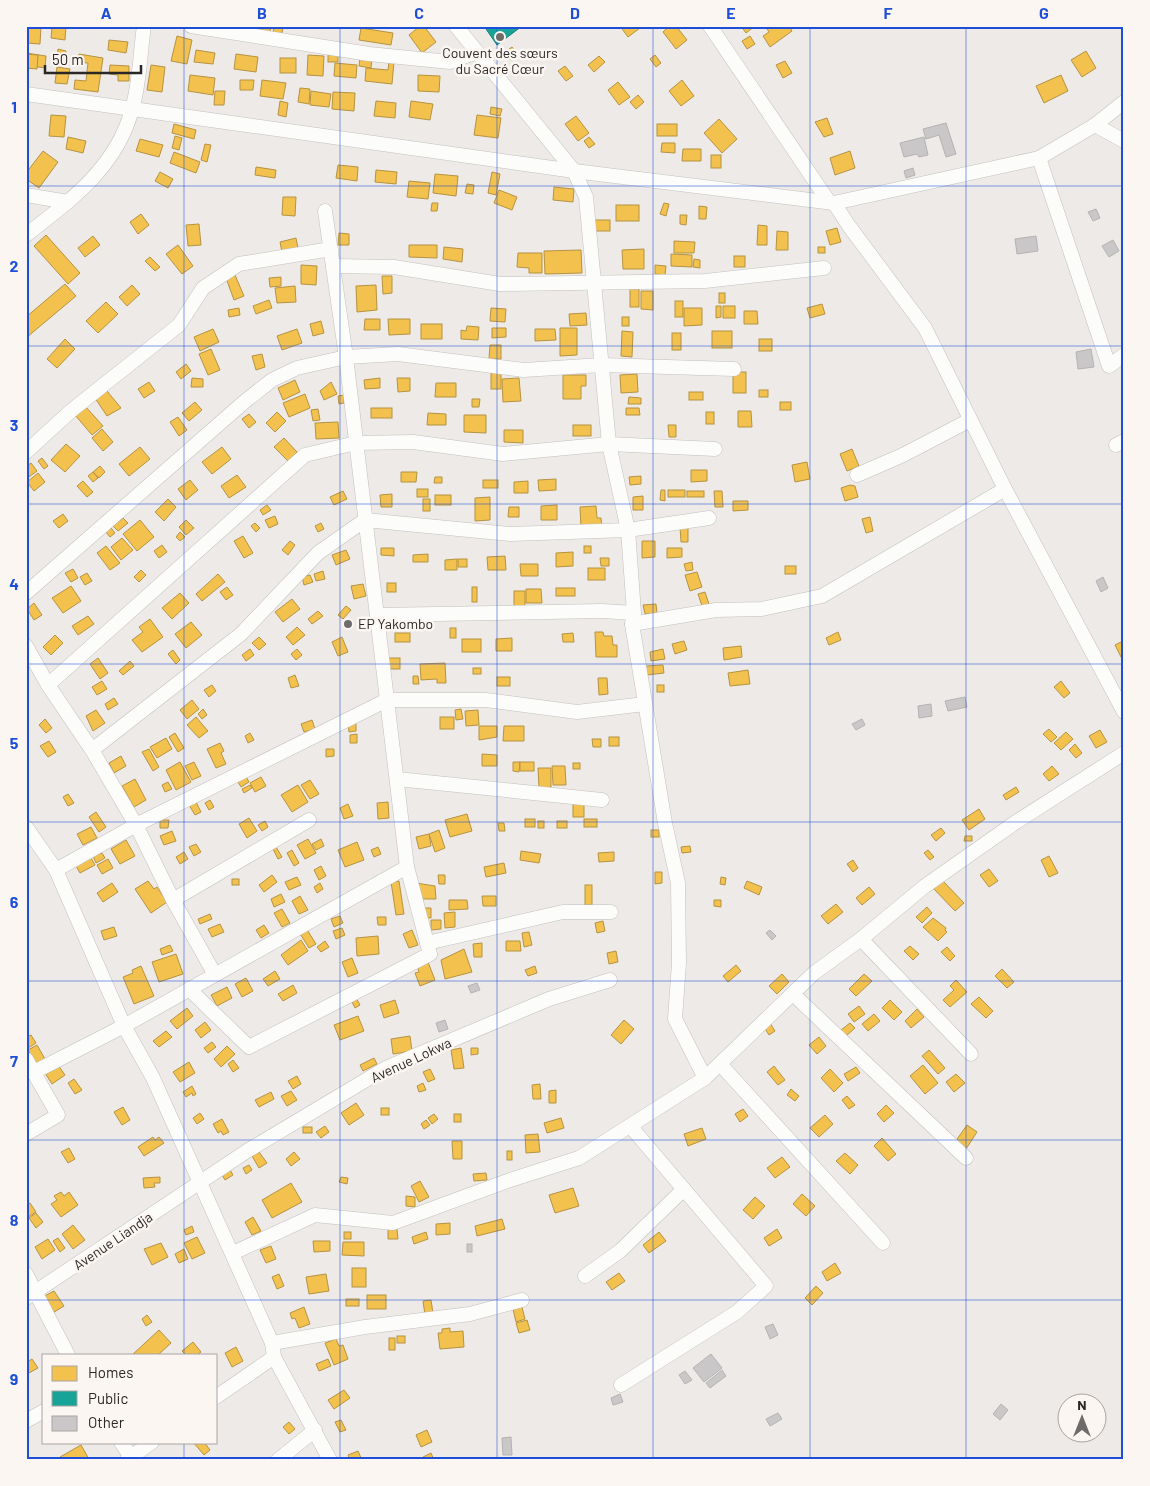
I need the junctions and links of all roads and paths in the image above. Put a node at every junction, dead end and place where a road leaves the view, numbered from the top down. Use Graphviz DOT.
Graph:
graph roads {
  1 [pos="144,26"];
  2 [pos="191,26"];
  3 [pos="456,26"];
  4 [pos="710,26"];
  5 [pos="477,52"];
  6 [pos="26,94"];
  7 [pos="1124,102"];
  8 [pos="132,110"];
  9 [pos="1095,125"];
  10 [pos="1124,141"];
  11 [pos="1038,158"];
  12 [pos="574,171"];
  13 [pos="26,194"];
  14 [pos="68,202"];
  15 [pos="832,203"];
  16 [pos="325,211"];
  17 [pos="26,235"];
  18 [pos="330,249"];
  19 [pos="333,266"];
  20 [pos="824,268"];
  21 [pos="593,283"];
  22 [pos="1124,355"];
  23 [pos="346,357"];
  24 [pos="601,365"];
  25 [pos="734,369"];
  26 [pos="970,420"];
  27 [pos="356,443"];
  28 [pos="609,444"];
  29 [pos="715,449"];
  30 [pos="26,452"];
  31 [pos="857,475"];
  32 [pos="1005,489"];
  33 [pos="709,518"];
  34 [pos="365,520"];
  35 [pos="628,530"];
  36 [pos="26,593"];
  37 [pos="377,615"];
  38 [pos="633,618"];
  39 [pos="26,646"];
  40 [pos="48,685"];
  41 [pos="387,700"];
  42 [pos="644,704"];
  43 [pos="1124,712"];
  44 [pos="92,750"];
  45 [pos="1124,753"];
  46 [pos="397,779"];
  47 [pos="602,800"];
  48 [pos="309,820"];
  49 [pos="136,825"];
  50 [pos="26,827"];
  51 [pos="407,867"];
  52 [pos="56,870"];
  53 [pos="174,900"];
  54 [pos="611,912"];
  55 [pos="861,939"];
  56 [pos="427,943"];
  57 [pos="214,973"];
  58 [pos="610,980"];
  59 [pos="189,989"];
  60 [pos="794,994"];
  61 [pos="124,1026"];
  62 [pos="971,1054"];
  63 [pos="26,1060"];
  64 [pos="720,1064"];
  65 [pos="34,1072"];
  66 [pos="705,1078"];
  67 [pos="631,1126"];
  68 [pos="26,1134"];
  69 [pos="966,1158"];
  70 [pos="199,1182"];
  71 [pos="684,1189"];
  72 [pos="883,1243"];
  73 [pos="233,1253"];
  74 [pos="26,1274"];
  75 [pos="584,1276"];
  76 [pos="31,1295"];
  77 [pos="522,1300"];
  78 [pos="273,1350"];
  79 [pos="67,1354"];
  80 [pos="621,1385"];
  81 [pos="218,1395"];
  82 [pos="42,1412"];
  83 [pos="26,1421"];
  84 [pos="315,1430"];
  85 [pos="123,1444"];
  86 [pos="149,1444"];
  87 [pos="129,1458"];
  88 [pos="278,1460"];
  89 [pos="330,1460"];
  1 -- 8 [label="street"];
  2 -- 5 [label="street"];
  3 -- 5 [label="street"];
  4 -- 15 [label="street"];
  5 -- 12 [label="street"];
  6 -- 8 [label="street"];
  7 -- 9 [label="street"];
  8 -- 12 [label="street"];
  8 -- 14 [label="street"];
  9 -- 10 [label="street"];
  9 -- 11 [label="street"];
  11 -- 15 [label="street"];
  11 -- 22 [label="street"];
  12 -- 15 [label="street"];
  12 -- 21 [label="street"];
  13 -- 14 [label="street"];
  14 -- 17 [label="street"];
  15 -- 26 [label="street"];
  16 -- 18 [label="street"];
  18 -- 19 [label="street"];
  18 -- 30 [label="street"];
  19 -- 21 [label="street"];
  19 -- 23 [label="street"];
  20 -- 21 [label="street"];
  21 -- 24 [label="street"];
  23 -- 24 [label="street"];
  23 -- 27 [label="street"];
  23 -- 36 [label="street"];
  24 -- 25 [label="street"];
  24 -- 28 [label="street"];
  26 -- 31 [label="street"];
  26 -- 32 [label="street"];
  27 -- 28 [label="street"];
  27 -- 34 [label="street"];
  27 -- 40 [label="street"];
  28 -- 29 [label="street"];
  28 -- 35 [label="street"];
  32 -- 38 [label="street"];
  32 -- 43 [label="street"];
  33 -- 35 [label="street"];
  34 -- 35 [label="street"];
  34 -- 37 [label="street"];
  34 -- 44 [label="street"];
  35 -- 38 [label="street"];
  37 -- 38 [label="street"];
  37 -- 41 [label="street"];
  38 -- 42 [label="street"];
  39 -- 40 [label="street"];
  40 -- 44 [label="street"];
  41 -- 42 [label="street"];
  41 -- 46 [label="street"];
  41 -- 49 [label="street"];
  42 -- 66 [label="street"];
  44 -- 49 [label="street"];
  45 -- 55 [label="street"];
  46 -- 47 [label="street"];
  46 -- 51 [label="street"];
  48 -- 53 [label="street"];
  49 -- 52 [label="street"];
  49 -- 53 [label="street"];
  50 -- 52 [label="street"];
  51 -- 56 [label="street"];
  51 -- 57 [label="street"];
  52 -- 61 [label="street"];
  53 -- 57 [label="street"];
  54 -- 56 [label="street"];
  55 -- 60 [label="street"];
  55 -- 62 [label="street"];
  56 -- 59 [label="street"];
  57 -- 59 [label="street"];
  58 -- 70 [label="street, Avenue Lokwa"];
  59 -- 61 [label="street"];
  60 -- 64 [label="street"];
  60 -- 69 [label="street"];
  61 -- 65 [label="street"];
  61 -- 70 [label="street"];
  63 -- 65 [label="street"];
  64 -- 66 [label="street"];
  64 -- 72 [label="street"];
  65 -- 68 [label="street"];
  66 -- 67 [label="street"];
  67 -- 71 [label="street"];
  67 -- 73 [label="street"];
  70 -- 73 [label="street"];
  70 -- 76 [label="street, Avenue Liandja"];
  71 -- 75 [label="street"];
  71 -- 80 [label="street"];
  73 -- 78 [label="street"];
  74 -- 76 [label="street"];
  76 -- 79 [label="street"];
  77 -- 78 [label="street"];
  78 -- 81 [label="street"];
  78 -- 84 [label="street"];
  82 -- 83 [label="street"];
  84 -- 88 [label="street"];
  84 -- 89 [label="street"];
  85 -- 87 [label="street"];
  86 -- 87 [label="street"];
}
